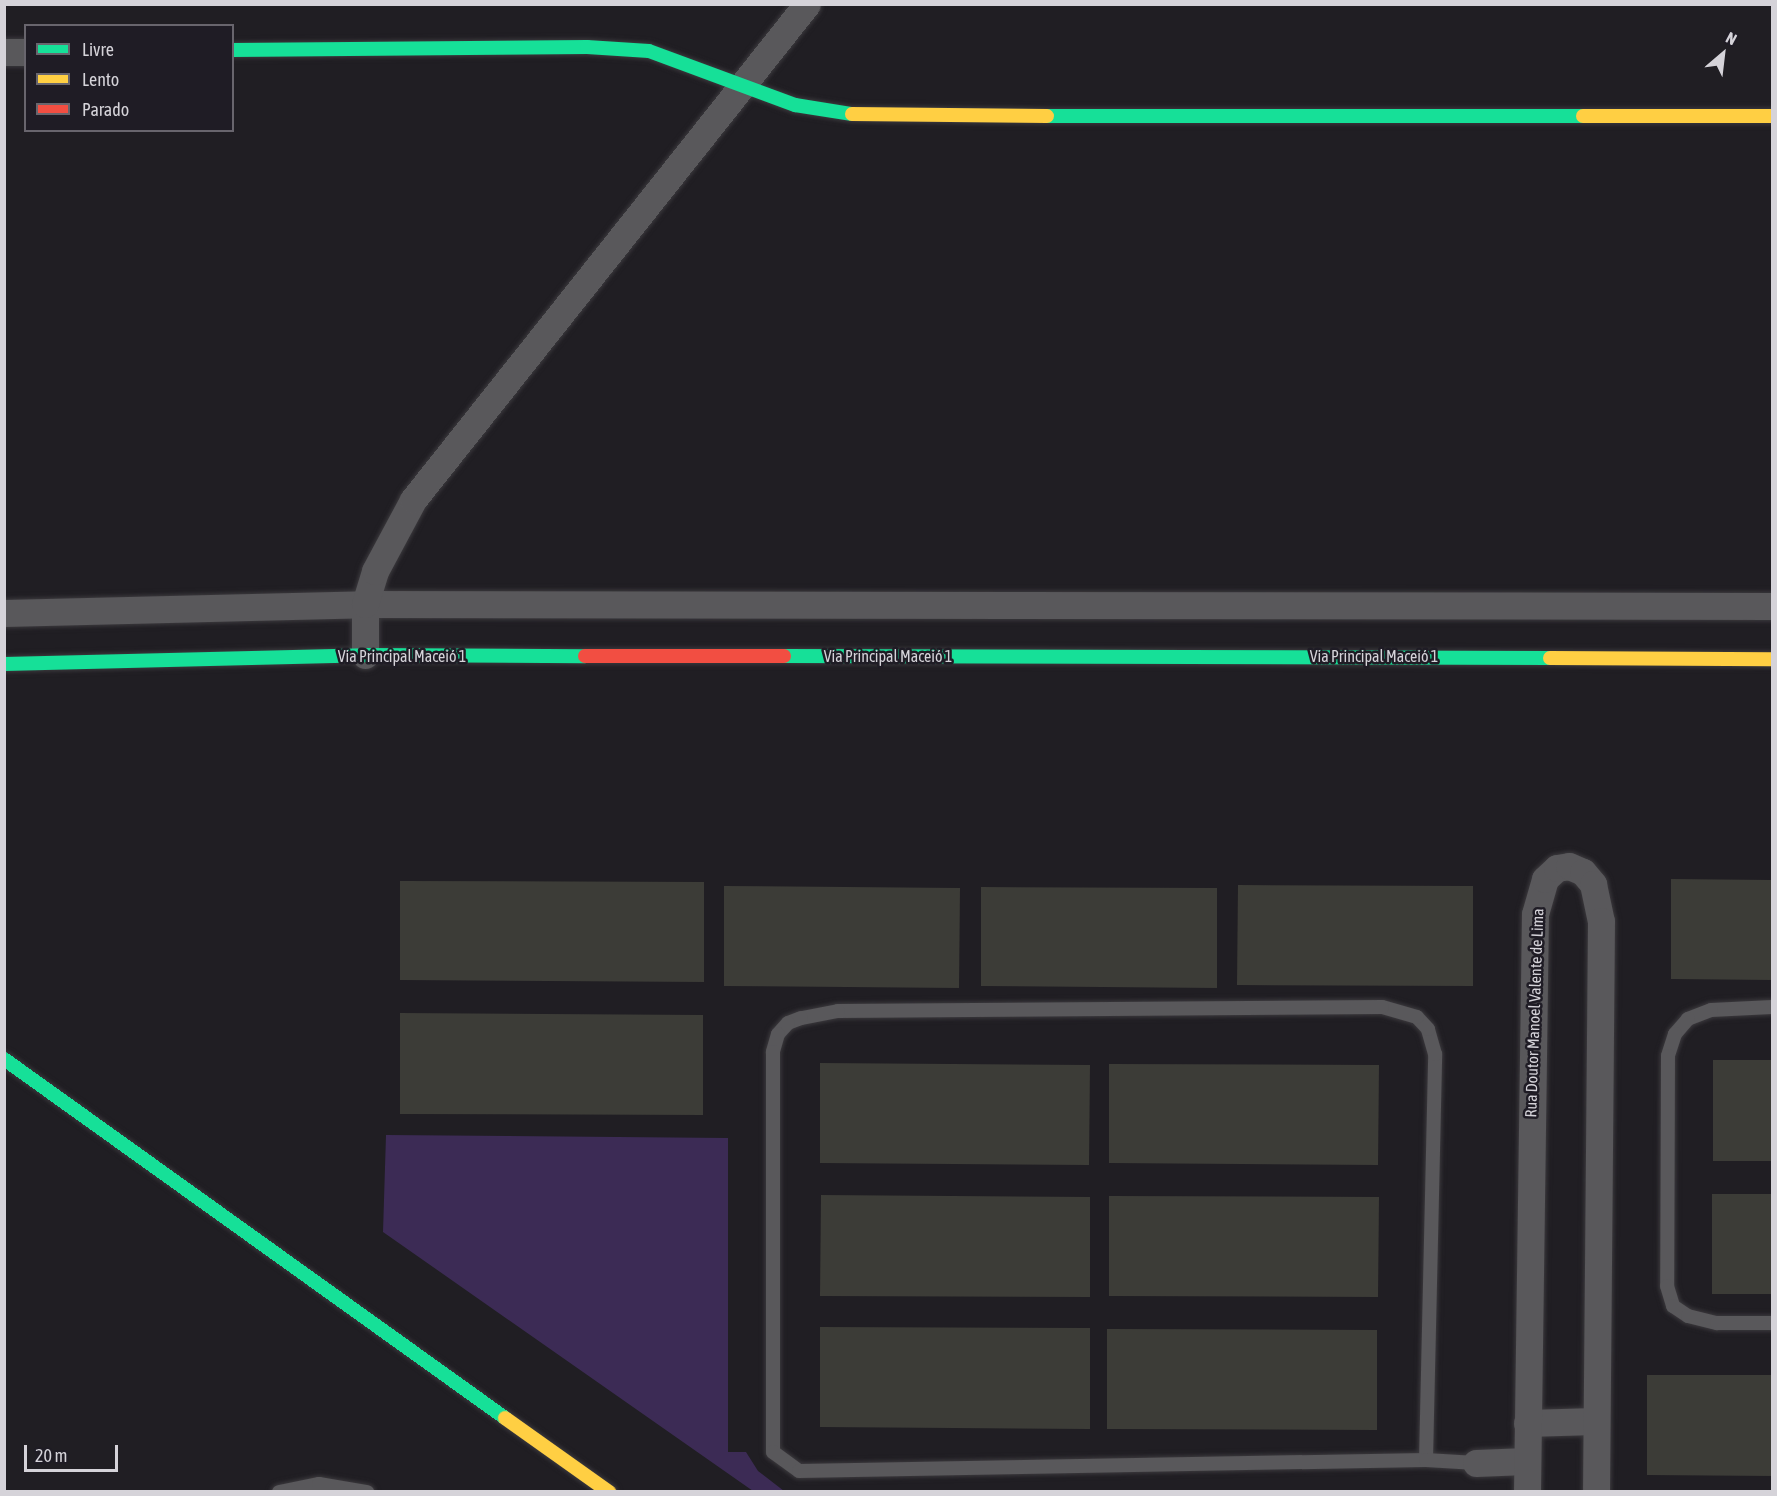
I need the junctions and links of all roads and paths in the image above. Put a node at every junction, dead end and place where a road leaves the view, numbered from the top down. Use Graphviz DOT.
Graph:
graph roads {
  1 [pos="807,4"];
  2 [pos="234,50"];
  3 [pos="4,52"];
  4 [pos="24,52"];
  5 [pos="741,84"];
  6 [pos="1773,116"];
  7 [pos="365,604"];
  8 [pos="1773,606"];
  9 [pos="4,613"];
  10 [pos="365,655"];
  11 [pos="1773,659"];
  12 [pos="4,664"];
  13 [pos="1773,1007"];
  14 [pos="4,1059"];
  15 [pos="1773,1323"];
  16 [pos="1595,1422"];
  17 [pos="1527,1423"];
  18 [pos="1426,1460"];
  19 [pos="1526,1461"];
  20 [pos="1476,1463"];
  21 [pos="279,1491"];
  22 [pos="367,1491"];
  23 [pos="609,1491"];
  24 [pos="1527,1491"];
  25 [pos="1596,1491"];
  1 -- 5 [label="street"];
  2 -- 5 [label="street"];
  3 -- 4 [label="street"];
  5 -- 6 [label="street"];
  5 -- 7 [label="street"];
  7 -- 8 [label="street"];
  7 -- 9 [label="street"];
  7 -- 10 [label="street"];
  10 -- 11 [label="street, Via Principal Maceió 1"];
  10 -- 12 [label="street, Via Principal Maceió 1"];
  13 -- 15 [label="lane"];
  14 -- 23 [label="street"];
  16 -- 17 [label="street"];
  16 -- 17 [label="street, Rua Doutor Manoel Valente de Lima"];
  16 -- 25 [label="street, Rua Doutor Manoel Valente de Lima"];
  17 -- 19 [label="street, Rua Doutor Manoel Valente de Lima"];
  18 -- 18 [label="lane"];
  18 -- 20 [label="lane"];
  19 -- 20 [label="street"];
  19 -- 24 [label="street, Rua Doutor Manoel Valente de Lima"];
  21 -- 22 [label="lane"];
}
